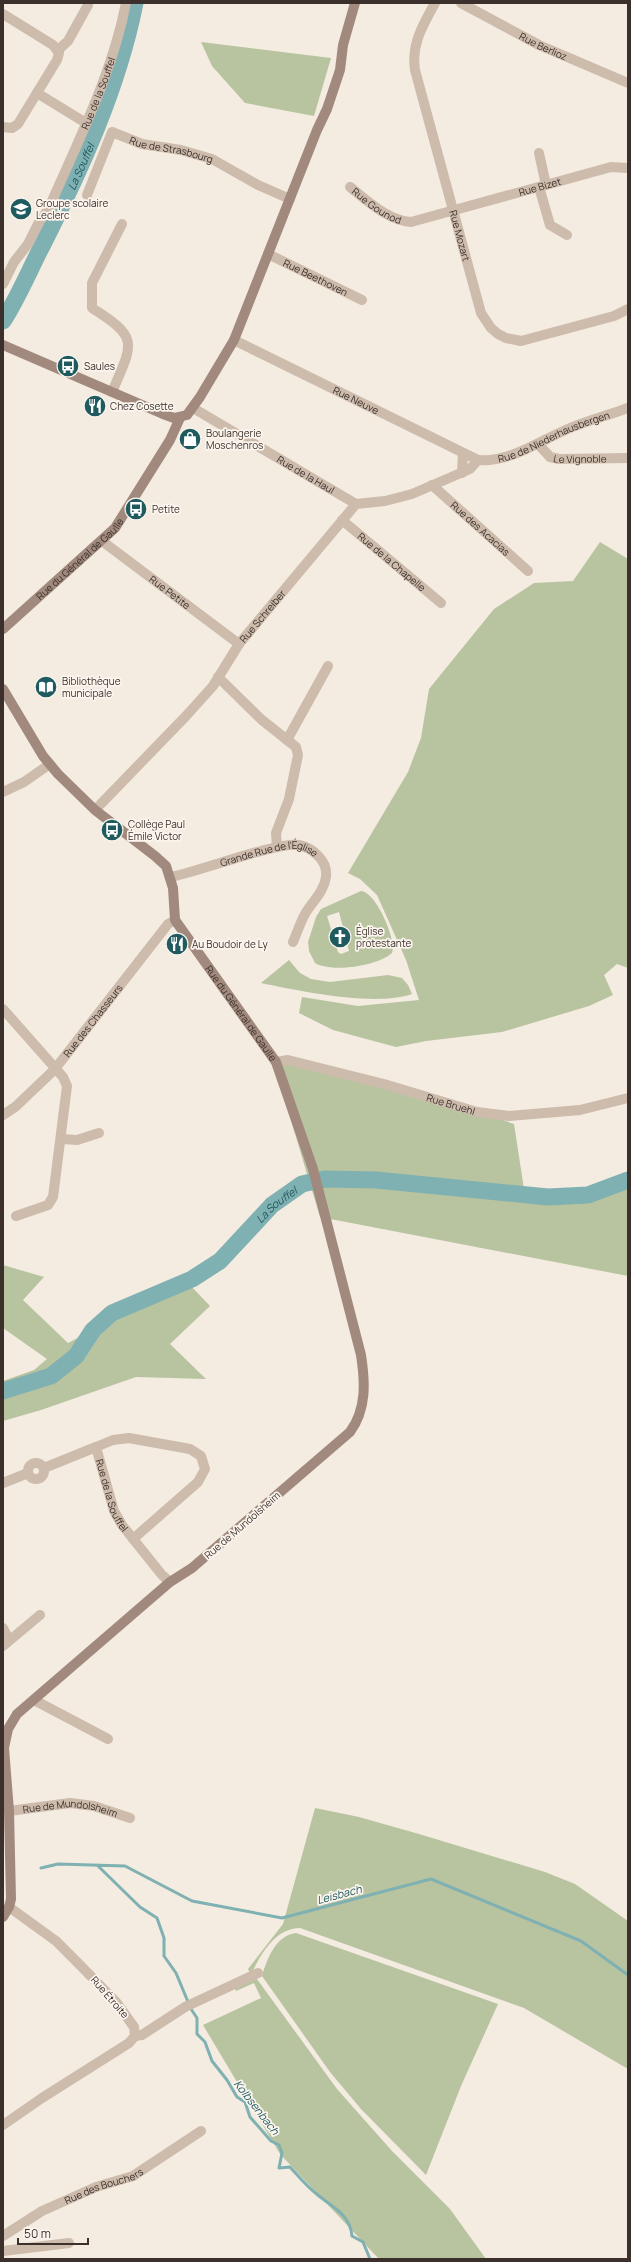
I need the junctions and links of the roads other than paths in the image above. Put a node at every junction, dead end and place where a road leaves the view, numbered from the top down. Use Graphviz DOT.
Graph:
graph roads {
  1 [pos="126,3"];
  2 [pos="355,3"];
  3 [pos="435,3"];
  4 [pos="461,3"];
  5 [pos="88,5"];
  6 [pos="3,14"];
  7 [pos="58,50"];
  8 [pos="628,83"];
  9 [pos="37,93"];
  10 [pos="86,123"];
  11 [pos="3,127"];
  12 [pos="539,153"];
  13 [pos="628,168"];
  14 [pos="543,186"];
  15 [pos="350,187"];
  16 [pos="87,195"];
  17 [pos="290,199"];
  18 [pos="453,210"];
  19 [pos="122,224"];
  20 [pos="567,235"];
  21 [pos="268,254"];
  22 [pos="3,284"];
  23 [pos="362,300"];
  24 [pos="628,309"];
  25 [pos="234,340"];
  26 [pos="3,345"];
  27 [pos="112,392"];
  28 [pos="193,408"];
  29 [pos="628,408"];
  30 [pos="180,418"];
  31 [pos="538,444"];
  32 [pos="463,452"];
  33 [pos="628,458"];
  34 [pos="478,460"];
  35 [pos="462,473"];
  36 [pos="432,486"];
  37 [pos="356,504"];
  38 [pos="342,520"];
  39 [pos="102,541"];
  40 [pos="528,571"];
  41 [pos="441,603"];
  42 [pos="3,629"];
  43 [pos="238,644"];
  44 [pos="328,666"];
  45 [pos="218,677"];
  46 [pos="3,689"];
  47 [pos="287,740"];
  48 [pos="50,764"];
  49 [pos="3,792"];
  50 [pos="96,810"];
  51 [pos="277,847"];
  52 [pos="171,877"];
  53 [pos="175,920"];
  54 [pos="293,942"];
  55 [pos="3,1009"];
  56 [pos="276,1062"];
  57 [pos="55,1069"];
  58 [pos="628,1098"];
  59 [pos="3,1115"];
  60 [pos="99,1133"];
  61 [pos="62,1139"];
  62 [pos="319,1190"];
  63 [pos="16,1216"];
  64 [pos="96,1447"];
  65 [pos="3,1483"];
  66 [pos="133,1539"];
  67 [pos="170,1582"];
  68 [pos="40,1615"];
  69 [pos="3,1628"];
  70 [pos="6,1643"];
  71 [pos="34,1700"];
  72 [pos="6,1728"];
  73 [pos="108,1739"];
  74 [pos="9,1811"];
  75 [pos="130,1818"];
  76 [pos="9,1907"];
  77 [pos="3,1917"];
  78 [pos="258,1973"];
  79 [pos="135,2036"];
  80 [pos="3,2125"];
  81 [pos="201,2131"];
  82 [pos="3,2236"];
  83 [pos="69,2243"];
  84 [pos="3,2251"];
  1 -- 10 [label="street, Rue de la Souffel"];
  2 -- 17 [label="street"];
  3 -- 18 [label="street, Rue Mozart"];
  4 -- 8 [label="street, Rue Berlioz"];
  5 -- 7 [label="street"];
  6 -- 7 [label="street"];
  7 -- 9 [label="street"];
  9 -- 10 [label="street"];
  9 -- 11 [label="street"];
  10 -- 22 [label="street, Rue de la Souffel"];
  12 -- 14 [label="street"];
  13 -- 14 [label="street, Rue Bizet"];
  14 -- 18 [label="street, Rue Bizet"];
  14 -- 20 [label="street"];
  15 -- 18 [label="street, Rue Gounod"];
  16 -- 17 [label="street, Rue de Strasbourg"];
  17 -- 21 [label="street"];
  18 -- 24 [label="street, Rue Mozart"];
  19 -- 27 [label="street"];
  21 -- 23 [label="street, Rue Beethoven"];
  21 -- 25 [label="street"];
  25 -- 28 [label="street"];
  25 -- 32 [label="street, Rue Neuve"];
  26 -- 27 [label="street"];
  27 -- 30 [label="street"];
  28 -- 30 [label="street"];
  28 -- 37 [label="street, Rue de la Haul"];
  29 -- 31 [label="street, Rue de Niederhausbergen"];
  30 -- 39 [label="street, Rue du Général de Gaulle"];
  31 -- 33 [label="street, Le Vignoble"];
  31 -- 34 [label="street, Rue de Niederhausbergen"];
  32 -- 34 [label="street, Rue Neuve"];
  32 -- 35 [label="street"];
  34 -- 35 [label="street"];
  35 -- 36 [label="street"];
  36 -- 37 [label="street"];
  36 -- 40 [label="street, Rue des Acacias"];
  37 -- 38 [label="street, Rue Schreiber"];
  38 -- 41 [label="street, Rue de la Chapelle"];
  38 -- 43 [label="street, Rue Schreiber"];
  39 -- 42 [label="street, Rue du Général de Gaulle"];
  39 -- 43 [label="street, Rue Petite"];
  43 -- 45 [label="street, Rue Schreiber"];
  44 -- 47 [label="street"];
  45 -- 47 [label="street"];
  45 -- 50 [label="street, Rue Schreiber"];
  46 -- 48 [label="street"];
  47 -- 51 [label="street"];
  48 -- 49 [label="street"];
  48 -- 50 [label="street"];
  50 -- 52 [label="street"];
  51 -- 52 [label="street, Grande Rue de l'Église"];
  51 -- 54 [label="street, Grande Rue de l'Église"];
  52 -- 53 [label="street"];
  53 -- 56 [label="street, Rue du Général de Gaulle"];
  53 -- 57 [label="street, Rue des Chasseurs"];
  55 -- 57 [label="street"];
  56 -- 58 [label="street, Rue Bruehl"];
  56 -- 62 [label="street, Rue du Général de Gaulle"];
  57 -- 59 [label="street, Rue des Chasseurs"];
  57 -- 61 [label="street"];
  60 -- 61 [label="street"];
  61 -- 63 [label="street"];
  62 -- 67 [label="street, Rue de Mundolsheim"];
  64 -- 65 [label="street, Rue de la Souffel"];
  64 -- 66 [label="street, Rue de la Souffel"];
  64 -- 66 [label="street"];
  66 -- 67 [label="street, Rue de la Souffel"];
  67 -- 71 [label="street, Rue de Mundolsheim"];
  68 -- 70 [label="street"];
  69 -- 70 [label="street"];
  71 -- 72 [label="street, Rue de Mundolsheim"];
  71 -- 73 [label="street"];
  72 -- 74 [label="street, Rue de Mundolsheim"];
  74 -- 75 [label="street, Rue de Mundolsheim"];
  74 -- 76 [label="street, Rue de Mundolsheim"];
  76 -- 77 [label="street, Rue de Mundolsheim"];
  76 -- 79 [label="street, Rue Étroite"];
  78 -- 79 [label="street"];
  79 -- 80 [label="street"];
  81 -- 82 [label="street, Rue des Bouchers"];
  83 -- 84 [label="street"];
}
